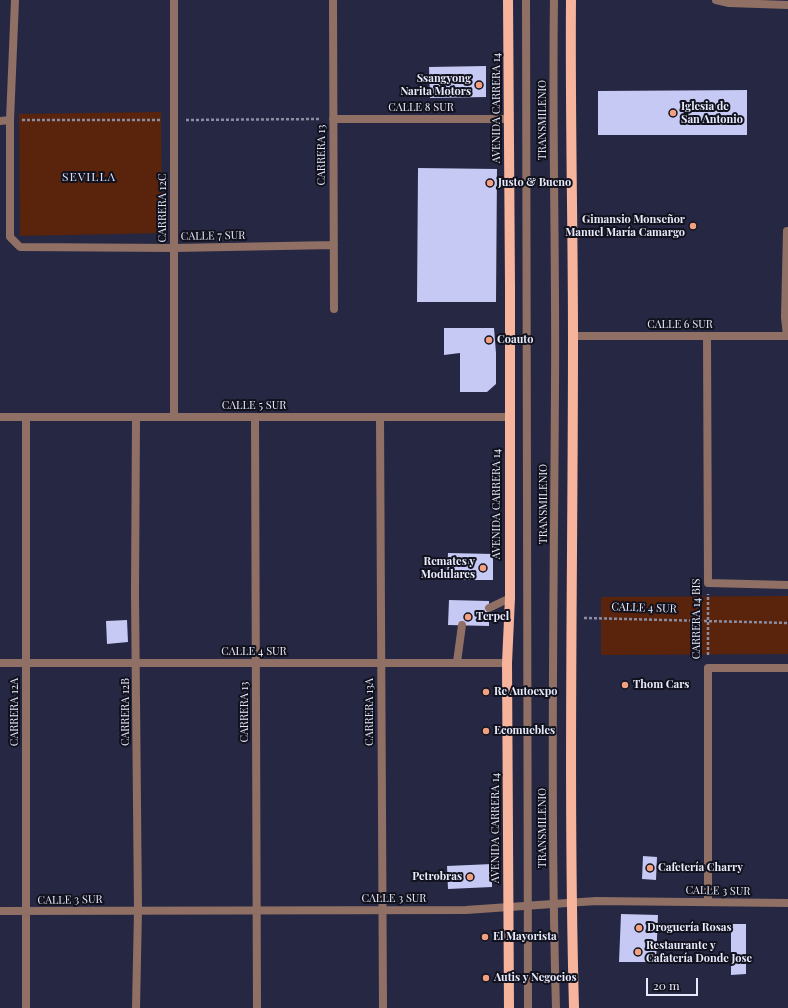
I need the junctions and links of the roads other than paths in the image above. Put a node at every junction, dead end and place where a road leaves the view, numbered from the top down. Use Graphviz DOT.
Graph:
graph roads {
  1 [pos="15,0"];
  2 [pos="174,0"];
  3 [pos="333,0"];
  4 [pos="508,0"];
  5 [pos="526,0"];
  6 [pos="554,0"];
  7 [pos="571,0"];
  8 [pos="716,0"];
  9 [pos="759,2"];
  10 [pos="788,5"];
  11 [pos="333,119"];
  12 [pos="509,119"];
  13 [pos="0,120"];
  14 [pos="10,120"];
  15 [pos="787,231"];
  16 [pos="334,245"];
  17 [pos="174,248"];
  18 [pos="334,309"];
  19 [pos="573,336"];
  20 [pos="707,336"];
  21 [pos="788,336"];
  22 [pos="0,416"];
  23 [pos="26,416"];
  24 [pos="136,417"];
  25 [pos="174,417"];
  26 [pos="255,417"];
  27 [pos="380,417"];
  28 [pos="509,417"];
  29 [pos="788,585"];
  30 [pos="510,598"];
  31 [pos="489,608"];
  32 [pos="462,625"];
  33 [pos="457,662"];
  34 [pos="0,663"];
  35 [pos="26,663"];
  36 [pos="256,663"];
  37 [pos="381,663"];
  38 [pos="508,663"];
  39 [pos="136,664"];
  40 [pos="788,668"];
  41 [pos="571,902"];
  42 [pos="708,902"];
  43 [pos="788,903"];
  44 [pos="554,904"];
  45 [pos="528,905"];
  46 [pos="509,907"];
  47 [pos="138,910"];
  48 [pos="0,911"];
  49 [pos="256,911"];
  50 [pos="382,911"];
  51 [pos="26,912"];
  52 [pos="26,1008"];
  53 [pos="136,1008"];
  54 [pos="256,1008"];
  55 [pos="382,1008"];
  56 [pos="509,1008"];
  57 [pos="528,1008"];
  58 [pos="556,1008"];
  59 [pos="574,1008"];
  1 -- 14 [label="street"];
  2 -- 17 [label="street, CARRERA 12C"];
  3 -- 11 [label="street, CARRERA 13"];
  4 -- 12 [label="main road, AVENIDA CARRERA 14"];
  5 -- 45 [label="street, TRANSMILENIO"];
  6 -- 44 [label="street, TRANSMILENIO"];
  7 -- 19 [label="main road"];
  8 -- 9 [label="street"];
  9 -- 10 [label="street"];
  11 -- 12 [label="street, CALLE 8 SUR"];
  11 -- 16 [label="street, CARRERA 13"];
  12 -- 28 [label="main road, AVENIDA CARRERA 14"];
  13 -- 14 [label="street"];
  14 -- 17 [label="street, CALLE 7 SUR"];
  15 -- 21 [label="street"];
  16 -- 17 [label="street, CALLE 7 SUR"];
  16 -- 18 [label="street, CARRERA 13"];
  17 -- 25 [label="street, CARRERA 12C"];
  19 -- 20 [label="street, CALLE 6 SUR"];
  19 -- 41 [label="main road"];
  20 -- 21 [label="street, CALLE 6 SUR"];
  20 -- 29 [label="street, CARRERA 14 BIS"];
  22 -- 23 [label="street, CALLE 5 SUR"];
  23 -- 24 [label="street, CALLE 5 SUR"];
  23 -- 35 [label="street, CARRERA 12A"];
  24 -- 25 [label="street, CALLE 5 SUR"];
  24 -- 39 [label="street, CARRERA 12B"];
  25 -- 26 [label="street, CALLE 5 SUR"];
  26 -- 27 [label="street, CALLE 5 SUR"];
  26 -- 36 [label="street, CARRERA 13"];
  27 -- 28 [label="street, CALLE 5 SUR"];
  27 -- 37 [label="street, CARRERA 13A"];
  28 -- 30 [label="main road, AVENIDA CARRERA 14"];
  30 -- 31 [label="street"];
  30 -- 38 [label="main road, AVENIDA CARRERA 14"];
  32 -- 33 [label="street"];
  33 -- 37 [label="street, CALLE 4 SUR"];
  33 -- 38 [label="street, CALLE 4 SUR"];
  34 -- 35 [label="street, CALLE 4 SUR"];
  35 -- 39 [label="street, CALLE 4 SUR"];
  35 -- 51 [label="street, CARRERA 12A"];
  36 -- 37 [label="street, CALLE 4 SUR"];
  36 -- 39 [label="street, CALLE 4 SUR"];
  36 -- 49 [label="street, CARRERA 13"];
  37 -- 50 [label="street, CARRERA 13A"];
  38 -- 46 [label="main road, AVENIDA CARRERA 14"];
  39 -- 47 [label="street, CARRERA 12B"];
  40 -- 42 [label="street, CARRERA 14 BIS"];
  41 -- 42 [label="street, CALLE 3 SUR"];
  41 -- 44 [label="street, CALLE 3 SUR"];
  41 -- 59 [label="main road"];
  42 -- 43 [label="street, CALLE 3 SUR"];
  44 -- 45 [label="street, CALLE 3 SUR"];
  44 -- 58 [label="street, TRANSMILENIO"];
  45 -- 46 [label="street, CALLE 3 SUR"];
  45 -- 57 [label="street, TRANSMILENIO"];
  46 -- 50 [label="street, CALLE 3 SUR"];
  46 -- 56 [label="main road, AVENIDA CARRERA 14"];
  47 -- 49 [label="street, CALLE 3 SUR"];
  47 -- 51 [label="street, CALLE 3 SUR"];
  47 -- 53 [label="street, CARRERA 12B"];
  48 -- 51 [label="street, CALLE 3 SUR"];
  49 -- 50 [label="street, CALLE 3 SUR"];
  49 -- 54 [label="street, CARRERA 13"];
  50 -- 55 [label="street, CARRERA 13A"];
  51 -- 52 [label="street, CARRERA 12A"];
}
